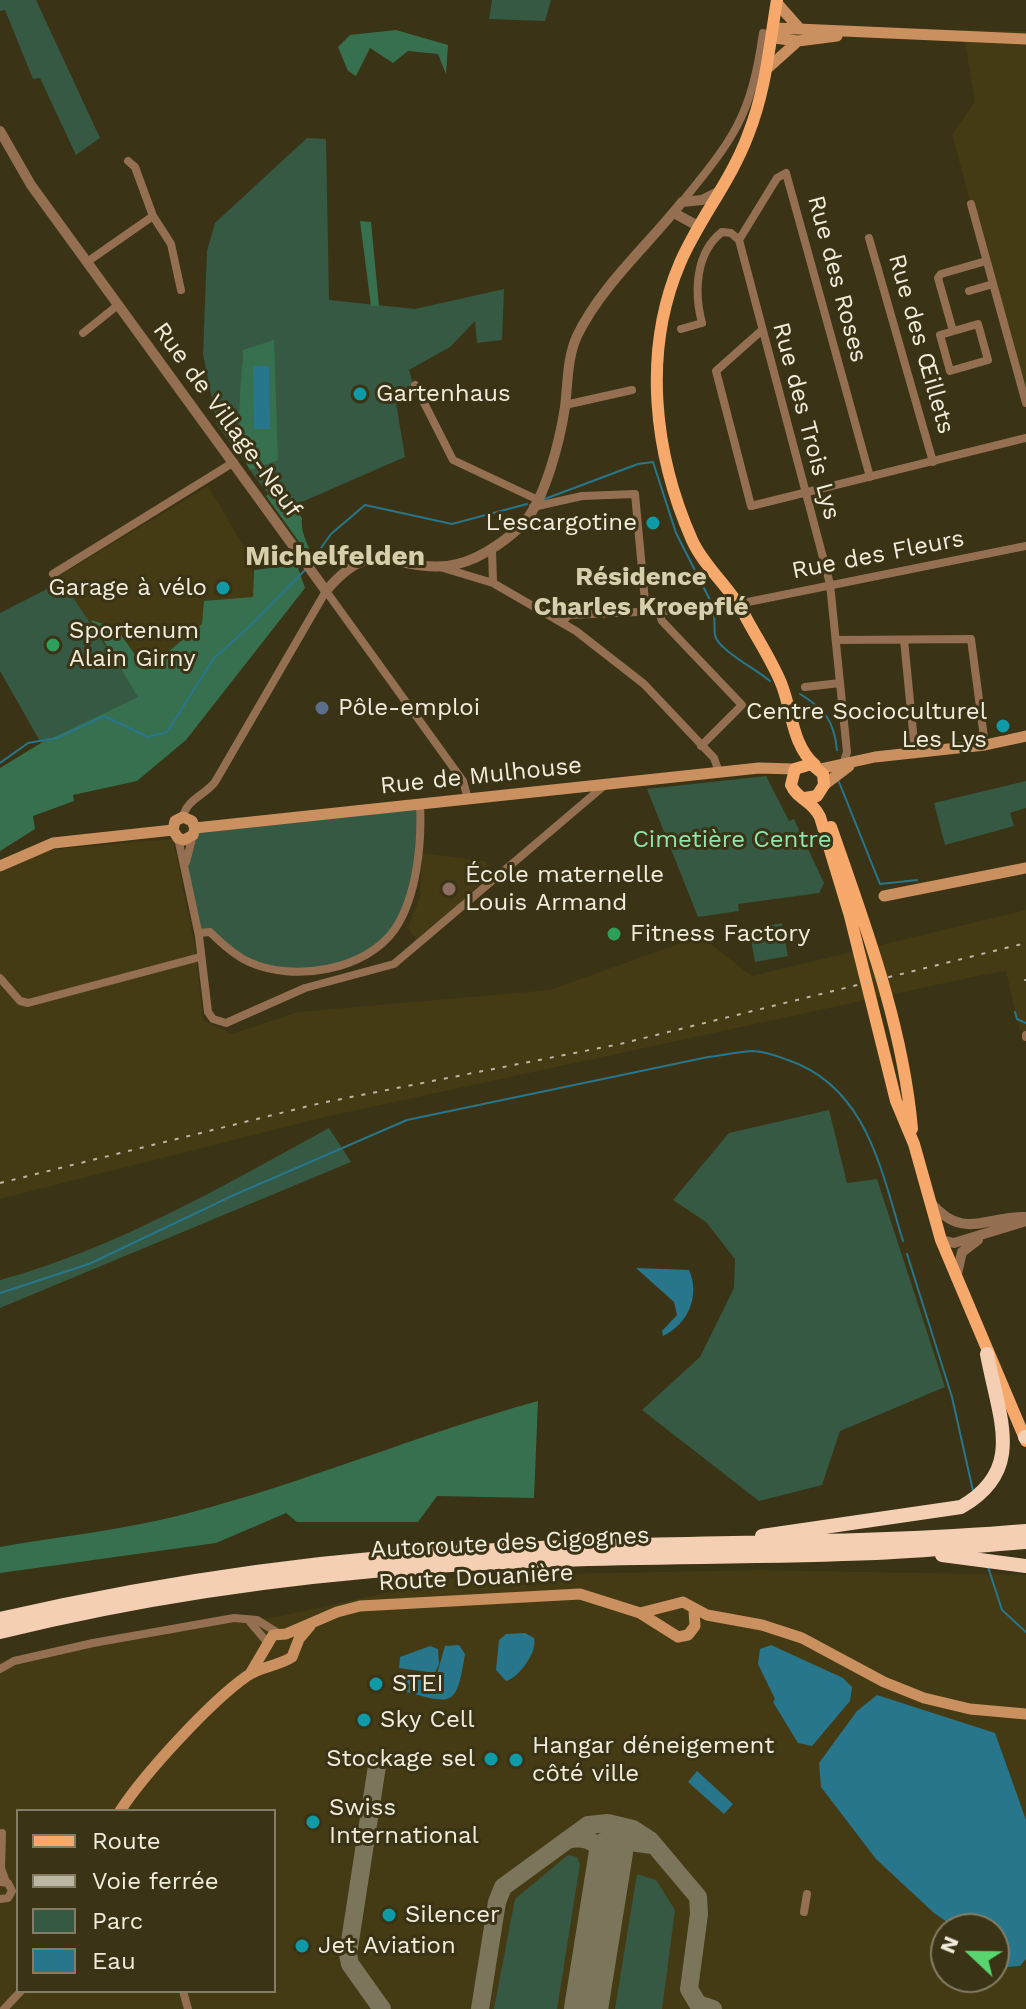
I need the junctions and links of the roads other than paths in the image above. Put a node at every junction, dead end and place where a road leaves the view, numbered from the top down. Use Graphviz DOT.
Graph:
graph roads {
  1 [pos="777,1"];
  2 [pos="799,29"];
  3 [pos="770,33"];
  4 [pos="853,34"];
  5 [pos="1026,39"];
  6 [pos="798,41"];
  7 [pos="769,67"];
  8 [pos="0,131"];
  9 [pos="128,161"];
  10 [pos="718,192"];
  11 [pos="682,202"];
  12 [pos="971,204"];
  13 [pos="674,213"];
  14 [pos="153,216"];
  15 [pos="698,226"];
  16 [pos="869,238"];
  17 [pos="739,240"];
  18 [pos="986,261"];
  19 [pos="87,262"];
  20 [pos="993,284"];
  21 [pos="181,290"];
  22 [pos="969,291"];
  23 [pos="118,305"];
  24 [pos="681,329"];
  25 [pos="761,331"];
  26 [pos="953,331"];
  27 [pos="83,333"];
  28 [pos="415,385"];
  29 [pos="632,390"];
  30 [pos="1026,403"];
  31 [pos="565,405"];
  32 [pos="1026,438"];
  33 [pos="234,462"];
  34 [pos="933,462"];
  35 [pos="870,477"];
  36 [pos="805,494"];
  37 [pos="534,503"];
  38 [pos="1026,546"];
  39 [pos="492,549"];
  40 [pos="456,565"];
  41 [pos="439,566"];
  42 [pos="53,574"];
  43 [pos="465,576"];
  44 [pos="493,583"];
  45 [pos="830,584"];
  46 [pos="326,591"];
  47 [pos="734,604"];
  48 [pos="658,611"];
  49 [pos="646,612"];
  50 [pos="562,622"];
  51 [pos="837,640"];
  52 [pos="904,640"];
  53 [pos="840,683"];
  54 [pos="805,687"];
  55 [pos="1026,736"];
  56 [pos="798,741"];
  57 [pos="985,745"];
  58 [pos="701,746"];
  59 [pos="915,752"];
  60 [pos="846,757"];
  61 [pos="859,760"];
  62 [pos="818,767"];
  63 [pos="719,772"];
  64 [pos="794,773"];
  65 [pos="606,785"];
  66 [pos="822,789"];
  67 [pos="805,798"];
  68 [pos="468,799"];
  69 [pos="420,804"];
  70 [pos="183,817"];
  71 [pos="194,831"];
  72 [pos="175,834"];
  73 [pos="0,866"];
  74 [pos="1026,868"];
  75 [pos="186,870"];
  76 [pos="884,896"];
  77 [pos="199,933"];
  78 [pos="200,957"];
  79 [pos="0,978"];
  80 [pos="914,1144"];
  81 [pos="930,1202"];
  82 [pos="1026,1219"];
  83 [pos="986,1235"];
  84 [pos="941,1240"];
  85 [pos="956,1278"];
  86 [pos="987,1354"];
  87 [pos="1026,1438"];
  88 [pos="1026,1531"];
  89 [pos="1026,1542"];
  90 [pos="716,1543"];
  91 [pos="1026,1550"];
  92 [pos="898,1552"];
  93 [pos="1026,1566"];
  94 [pos="664,1609"];
  95 [pos="694,1610"];
  96 [pos="640,1613"];
  97 [pos="0,1619"];
  98 [pos="246,1619"];
  99 [pos="727,1620"];
  100 [pos="313,1622"];
  101 [pos="662,1626"];
  102 [pos="695,1626"];
  103 [pos="0,1632"];
  104 [pos="282,1633"];
  105 [pos="266,1646"];
  106 [pos="295,1646"];
  107 [pos="276,1661"];
  108 [pos="0,1669"];
  109 [pos="250,1674"];
  110 [pos="1026,1714"];
  111 [pos="122,1809"];
  112 [pos="2,1833"];
  113 [pos="9,1885"];
  114 [pos="807,1894"];
  115 [pos="4,1899"];
  116 [pos="804,1912"];
  117 [pos="19,1993"];
  118 [pos="4,2009"];
  1 -- 2 [label="main road"];
  1 -- 3 [label="main road"];
  2 -- 3 [label="main road"];
  2 -- 4 [label="main road"];
  3 -- 6 [label="main road"];
  3 -- 7 [label="main road"];
  3 -- 11 [label="street"];
  4 -- 5 [label="main road"];
  4 -- 6 [label="main road"];
  6 -- 7 [label="main road"];
  7 -- 10 [label="main road"];
  8 -- 19 [label="street, Rue de Village-Neuf"];
  9 -- 14 [label="street"];
  10 -- 11 [label="street"];
  10 -- 15 [label="main road"];
  11 -- 13 [label="street"];
  12 -- 18 [label="street"];
  13 -- 15 [label="street"];
  13 -- 31 [label="street"];
  14 -- 19 [label="street"];
  14 -- 21 [label="street"];
  15 -- 47 [label="main road"];
  16 -- 34 [label="street, Rue des Œillets"];
  17 -- 24 [label="street"];
  17 -- 25 [label="street, Rue des Trois Lys"];
  17 -- 35 [label="street, Rue des Roses"];
  18 -- 20 [label="street"];
  18 -- 26 [label="street"];
  19 -- 23 [label="street, Rue de Village-Neuf"];
  20 -- 22 [label="street"];
  20 -- 30 [label="street"];
  23 -- 27 [label="street"];
  23 -- 33 [label="street, Rue de Village-Neuf"];
  25 -- 36 [label="street, Rue des Trois Lys"];
  25 -- 36 [label="street"];
  26 -- 26 [label="street"];
  28 -- 37 [label="street"];
  29 -- 31 [label="street"];
  31 -- 37 [label="street"];
  32 -- 34 [label="street"];
  33 -- 42 [label="street"];
  33 -- 46 [label="street, Rue de Village-Neuf"];
  34 -- 35 [label="street"];
  35 -- 36 [label="street"];
  36 -- 45 [label="street, Rue des Trois Lys"];
  37 -- 39 [label="street"];
  37 -- 49 [label="street"];
  38 -- 45 [label="street, Rue des Fleurs"];
  39 -- 40 [label="street"];
  39 -- 44 [label="street"];
  40 -- 41 [label="street"];
  40 -- 43 [label="street"];
  41 -- 43 [label="street"];
  41 -- 46 [label="street"];
  43 -- 44 [label="street"];
  44 -- 50 [label="street"];
  45 -- 47 [label="street, Rue des Fleurs"];
  45 -- 51 [label="street, Rue des Trois Lys"];
  46 -- 68 [label="street, Rue de Village-Neuf"];
  46 -- 70 [label="street"];
  47 -- 48 [label="street, Rue des Fleurs"];
  47 -- 56 [label="main road"];
  48 -- 49 [label="street, Rue des Fleurs"];
  48 -- 58 [label="street"];
  49 -- 50 [label="street, Rue des Fleurs"];
  50 -- 58 [label="street"];
  51 -- 52 [label="street"];
  51 -- 53 [label="street, Rue des Trois Lys"];
  52 -- 57 [label="street"];
  52 -- 59 [label="street"];
  53 -- 54 [label="street"];
  53 -- 60 [label="street, Rue des Trois Lys"];
  55 -- 57 [label="main road"];
  56 -- 62 [label="main road"];
  56 -- 64 [label="main road"];
  57 -- 59 [label="main road"];
  58 -- 63 [label="street"];
  59 -- 61 [label="main road"];
  60 -- 61 [label="main road"];
  60 -- 62 [label="main road"];
  61 -- 66 [label="main road"];
  62 -- 64 [label="main road"];
  62 -- 66 [label="main road"];
  63 -- 64 [label="main road, Rue de Mulhouse"];
  63 -- 65 [label="main road, Rue de Mulhouse"];
  64 -- 67 [label="main road"];
  65 -- 68 [label="main road, Rue de Mulhouse"];
  65 -- 78 [label="street"];
  66 -- 67 [label="main road"];
  66 -- 80 [label="main road"];
  67 -- 80 [label="main road"];
  68 -- 69 [label="main road, Rue de Mulhouse"];
  69 -- 71 [label="main road, Rue de Mulhouse"];
  69 -- 77 [label="street"];
  70 -- 71 [label="main road"];
  70 -- 72 [label="main road"];
  71 -- 72 [label="main road"];
  71 -- 75 [label="street"];
  72 -- 73 [label="main road"];
  72 -- 75 [label="street"];
  74 -- 76 [label="main road"];
  75 -- 77 [label="street"];
  77 -- 78 [label="street"];
  78 -- 79 [label="street"];
  80 -- 81 [label="main road"];
  81 -- 82 [label="street"];
  81 -- 84 [label="main road"];
  82 -- 83 [label="street"];
  83 -- 84 [label="street"];
  83 -- 85 [label="street"];
  84 -- 85 [label="main road"];
  85 -- 86 [label="main road"];
  86 -- 87 [label="main road"];
  86 -- 90 [label="highway"];
  88 -- 90 [label="highway, Autoroute des Cigognes"];
  89 -- 92 [label="highway, Autoroute des Cigognes"];
  90 -- 97 [label="highway, Autoroute des Cigognes"];
  91 -- 92 [label="highway"];
  92 -- 93 [label="highway"];
  92 -- 103 [label="highway, Autoroute des Cigognes"];
  94 -- 95 [label="main road"];
  94 -- 96 [label="main road, Route Douanière"];
  94 -- 101 [label="main road"];
  95 -- 99 [label="main road"];
  95 -- 102 [label="main road"];
  96 -- 100 [label="main road, Route Douanière"];
  96 -- 101 [label="main road, Route Douanière"];
  98 -- 104 [label="street"];
  98 -- 105 [label="street"];
  98 -- 108 [label="street"];
  99 -- 102 [label="main road"];
  99 -- 110 [label="main road"];
  100 -- 104 [label="main road, Route Douanière"];
  100 -- 106 [label="main road"];
  101 -- 102 [label="main road"];
  104 -- 105 [label="main road, Route Douanière"];
  104 -- 106 [label="main road"];
  105 -- 107 [label="main road"];
  105 -- 109 [label="main road"];
  106 -- 107 [label="main road"];
  107 -- 109 [label="main road"];
  109 -- 111 [label="main road"];
  112 -- 113 [label="street"];
  113 -- 115 [label="street"];
  114 -- 116 [label="street"];
  117 -- 118 [label="street"];
}
